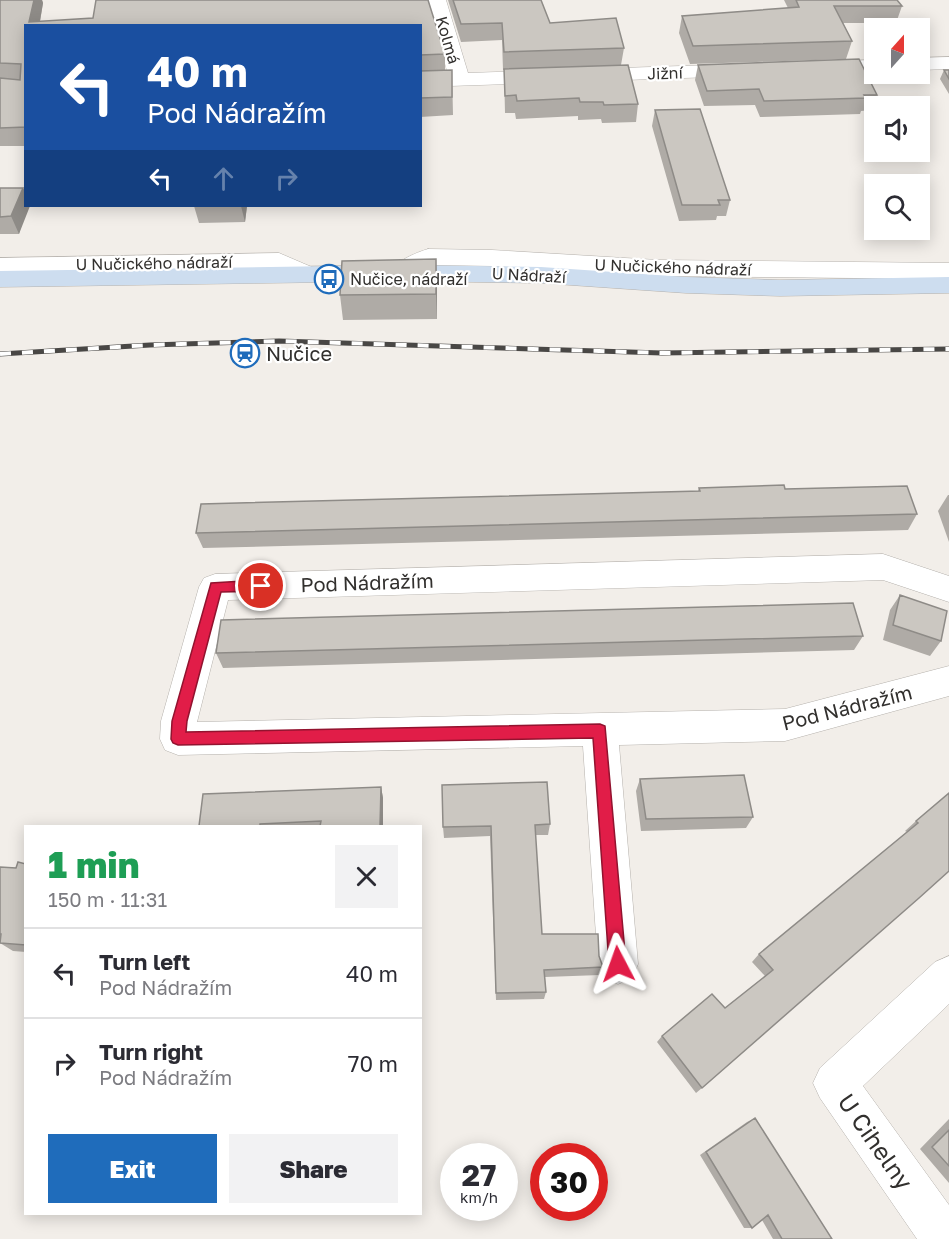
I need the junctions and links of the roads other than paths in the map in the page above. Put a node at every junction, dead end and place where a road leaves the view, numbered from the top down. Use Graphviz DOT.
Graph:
graph roads {
  1 [pos="436,0"];
  2 [pos="949,63"];
  3 [pos="930,64"];
  4 [pos="864,66"];
  5 [pos="804,68"];
  6 [pos="756,70"];
  7 [pos="460,80"];
  8 [pos="422,81"];
  9 [pos="0,266"];
  10 [pos="949,272"];
  11 [pos="401,273"];
  12 [pos="305,274"];
  13 [pos="0,279"];
  14 [pos="949,285"];
  15 [pos="949,589"];
  16 [pos="949,681"];
  17 [pos="600,731"];
  18 [pos="618,964"];
  19 [pos="949,976"];
  20 [pos="945,1239"];
  1 -- 7 [label="street, Kolmá"];
  2 -- 3 [label="street"];
  4 -- 5 [label="street"];
  6 -- 7 [label="street, Jižní"];
  7 -- 8 [label="street, Jižní"];
  9 -- 12 [label="street, U Nučického nádraží"];
  10 -- 11 [label="street, U Nučického nádraží"];
  11 -- 12 [label="street, U Nádraží"];
  11 -- 14 [label="street, U Nádraží"];
  12 -- 13 [label="street, U Nádraží"];
  15 -- 17 [label="street, Pod Nádražím"];
  16 -- 17 [label="street, Pod Nádražím"];
  17 -- 18 [label="street"];
  19 -- 20 [label="street, U Cihelny"];
}
